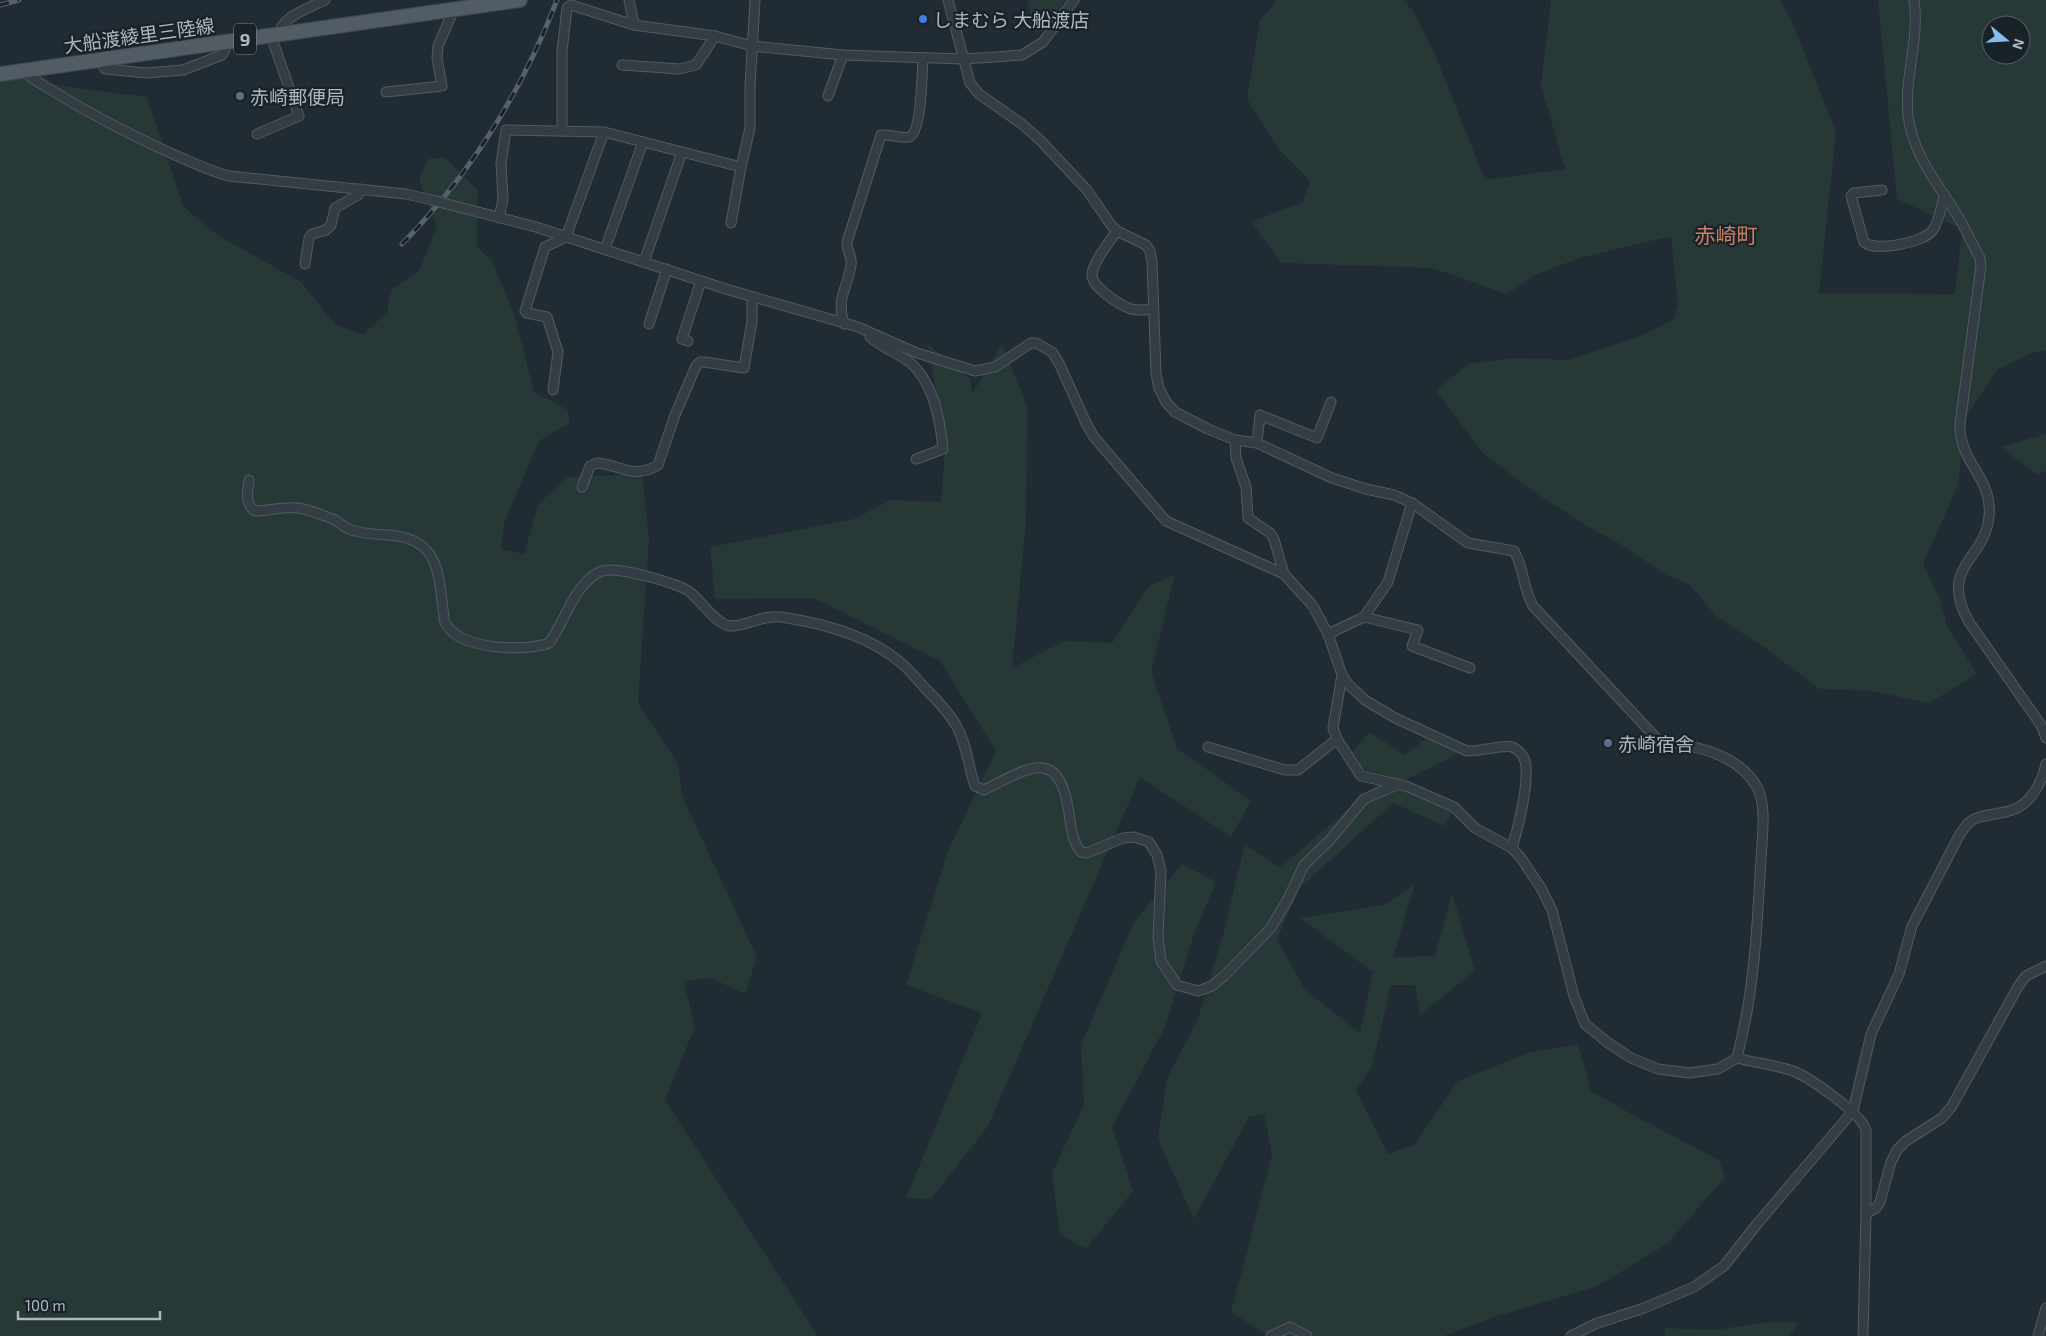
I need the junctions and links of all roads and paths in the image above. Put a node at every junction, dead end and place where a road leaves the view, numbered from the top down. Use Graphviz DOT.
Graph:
graph roads {
  1 [pos="325,0"];
  2 [pos="520,0"];
  3 [pos="630,0"];
  4 [pos="755,0"];
  5 [pos="948,0"];
  6 [pos="1074,0"];
  7 [pos="1914,0"];
  8 [pos="454,9"];
  9 [pos="634,25"];
  10 [pos="274,35"];
  11 [pos="715,36"];
  12 [pos="229,42"];
  13 [pos="752,46"];
  14 [pos="843,55"];
  15 [pos="923,58"];
  16 [pos="963,58"];
  17 [pos="100,60"];
  18 [pos="622,65"];
  19 [pos="20,71"];
  20 [pos="0,74"];
  21 [pos="386,92"];
  22 [pos="828,96"];
  23 [pos="562,131"];
  24 [pos="604,132"];
  25 [pos="257,134"];
  26 [pos="643,142"];
  27 [pos="682,152"];
  28 [pos="741,167"];
  29 [pos="360,189"];
  30 [pos="1882,190"];
  31 [pos="1944,197"];
  32 [pos="499,218"];
  33 [pos="731,224"];
  34 [pos="1117,231"];
  35 [pos="566,237"];
  36 [pos="605,249"];
  37 [pos="644,262"];
  38 [pos="305,264"];
  39 [pos="667,270"];
  40 [pos="700,280"];
  41 [pos="752,297"];
  42 [pos="1154,309"];
  43 [pos="649,324"];
  44 [pos="844,324"];
  45 [pos="858,328"];
  46 [pos="688,341"];
  47 [pos="553,390"];
  48 [pos="1331,402"];
  49 [pos="1235,440"];
  50 [pos="1257,443"];
  51 [pos="916,459"];
  52 [pos="249,480"];
  53 [pos="582,487"];
  54 [pos="1412,504"];
  55 [pos="1284,574"];
  56 [pos="1364,617"];
  57 [pos="1328,634"];
  58 [pos="1470,668"];
  59 [pos="1342,675"];
  60 [pos="2046,738"];
  61 [pos="1337,740"];
  62 [pos="1208,747"];
  63 [pos="2046,764"];
  64 [pos="1399,784"];
  65 [pos="1512,848"];
  66 [pos="2046,966"];
  67 [pos="1737,1058"];
  68 [pos="1853,1111"];
  69 [pos="1866,1214"];
  70 [pos="2046,1308"];
  71 [pos="1271,1336"];
  72 [pos="1307,1336"];
  73 [pos="1571,1336"];
  74 [pos="1863,1336"];
  75 [pos="2038,1336"];
  1 -- 10 [label="street"];
  2 -- 8 [label="main road, 大船渡綾里三陸線 / 9"];
  3 -- 9 [label="street"];
  4 -- 13 [label="street"];
  5 -- 16 [label="street"];
  6 -- 16 [label="street"];
  7 -- 31 [label="street"];
  8 -- 10 [label="main road, 大船渡綾里三陸線 / 9"];
  8 -- 21 [label="street"];
  9 -- 11 [label="street"];
  9 -- 23 [label="street"];
  10 -- 12 [label="main road, 大船渡綾里三陸線 / 9"];
  10 -- 25 [label="street"];
  11 -- 13 [label="street"];
  11 -- 18 [label="street"];
  12 -- 17 [label="main road, 大船渡綾里三陸線 / 9"];
  12 -- 17 [label="street"];
  13 -- 14 [label="street"];
  13 -- 28 [label="street"];
  14 -- 15 [label="street"];
  14 -- 22 [label="street"];
  15 -- 16 [label="street"];
  15 -- 44 [label="street"];
  16 -- 34 [label="street"];
  17 -- 19 [label="main road, 大船渡綾里三陸線 / 9"];
  19 -- 20 [label="main road, 大船渡綾里三陸線 / 9"];
  19 -- 29 [label="street"];
  23 -- 24 [label="street"];
  23 -- 32 [label="street"];
  24 -- 26 [label="street"];
  24 -- 35 [label="street"];
  26 -- 27 [label="street"];
  26 -- 36 [label="street"];
  27 -- 28 [label="street"];
  27 -- 37 [label="street"];
  28 -- 33 [label="street"];
  29 -- 32 [label="street, bridge"];
  29 -- 38 [label="street"];
  30 -- 31 [label="street"];
  31 -- 60 [label="street"];
  32 -- 35 [label="street"];
  34 -- 42 [label="street"];
  34 -- 42 [label="street"];
  35 -- 36 [label="street"];
  35 -- 47 [label="street"];
  36 -- 37 [label="street"];
  37 -- 39 [label="street"];
  39 -- 40 [label="street"];
  39 -- 43 [label="street"];
  40 -- 41 [label="street"];
  40 -- 46 [label="street"];
  41 -- 44 [label="street"];
  41 -- 53 [label="street"];
  42 -- 49 [label="street"];
  44 -- 45 [label="street"];
  45 -- 51 [label="street"];
  45 -- 55 [label="street"];
  48 -- 50 [label="street"];
  49 -- 50 [label="street"];
  49 -- 55 [label="street"];
  50 -- 54 [label="street"];
  52 -- 64 [label="street"];
  54 -- 56 [label="street"];
  54 -- 67 [label="street"];
  55 -- 57 [label="street"];
  56 -- 57 [label="street"];
  56 -- 58 [label="street"];
  57 -- 59 [label="street"];
  59 -- 61 [label="street"];
  59 -- 65 [label="street"];
  61 -- 62 [label="street"];
  61 -- 64 [label="street"];
  63 -- 68 [label="street"];
  64 -- 65 [label="street"];
  65 -- 67 [label="street"];
  66 -- 69 [label="street"];
  67 -- 68 [label="street"];
  68 -- 69 [label="street"];
  68 -- 73 [label="street"];
  69 -- 74 [label="street"];
  70 -- 75 [label="street"];
  71 -- 72 [label="street"];
}
